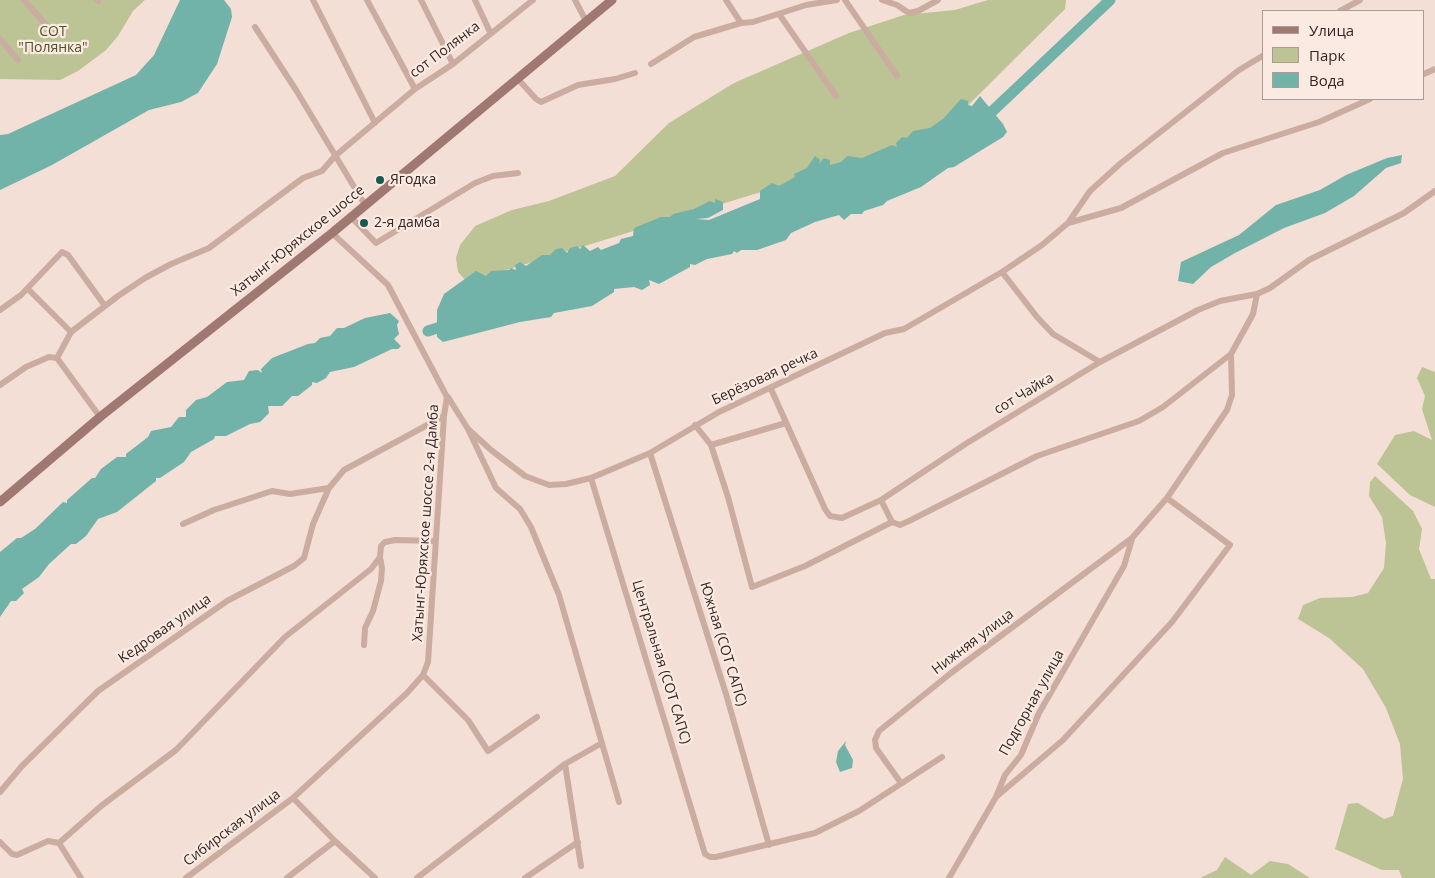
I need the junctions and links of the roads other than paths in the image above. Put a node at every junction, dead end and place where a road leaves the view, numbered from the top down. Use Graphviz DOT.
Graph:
graph roads {
  1 [pos="24,0"];
  2 [pos="313,0"];
  3 [pos="367,0"];
  4 [pos="421,0"];
  5 [pos="475,0"];
  6 [pos="534,0"];
  7 [pos="575,0"];
  8 [pos="612,0"];
  9 [pos="726,0"];
  10 [pos="837,0"];
  11 [pos="845,0"];
  12 [pos="882,0"];
  13 [pos="938,0"];
  14 [pos="1360,0"];
  15 [pos="526,2"];
  16 [pos="1342,10"];
  17 [pos="779,14"];
  18 [pos="586,21"];
  19 [pos="740,23"];
  20 [pos="255,27"];
  21 [pos="490,32"];
  22 [pos="53,33"];
  23 [pos="0,39"];
  24 [pos="1262,56"];
  25 [pos="18,60"];
  26 [pos="453,64"];
  27 [pos="651,64"];
  28 [pos="634,73"];
  29 [pos="897,76"];
  30 [pos="518,78"];
  31 [pos="415,89"];
  32 [pos="836,96"];
  33 [pos="1368,100"];
  34 [pos="374,123"];
  35 [pos="335,156"];
  36 [pos="518,173"];
  37 [pos="1435,191"];
  38 [pos="365,205"];
  39 [pos="350,217"];
  40 [pos="1068,223"];
  41 [pos="332,233"];
  42 [pos="1002,272"];
  43 [pos="28,289"];
  44 [pos="1257,294"];
  45 [pos="105,306"];
  46 [pos="0,310"];
  47 [pos="71,332"];
  48 [pos="1230,354"];
  49 [pos="57,358"];
  50 [pos="1100,362"];
  51 [pos="0,385"];
  52 [pos="772,389"];
  53 [pos="447,396"];
  54 [pos="444,416"];
  55 [pos="100,417"];
  56 [pos="786,423"];
  57 [pos="695,426"];
  58 [pos="468,429"];
  59 [pos="711,445"];
  60 [pos="650,453"];
  61 [pos="591,478"];
  62 [pos="329,488"];
  63 [pos="1168,498"];
  64 [pos="880,500"];
  65 [pos="0,502"];
  66 [pos="892,522"];
  67 [pos="183,524"];
  68 [pos="1132,538"];
  69 [pos="436,541"];
  70 [pos="380,556"];
  71 [pos="364,645"];
  72 [pos="422,675"];
  73 [pos="537,717"];
  74 [pos="602,743"];
  75 [pos="942,757"];
  76 [pos="565,764"];
  77 [pos="901,783"];
  78 [pos="0,792"];
  79 [pos="996,797"];
  80 [pos="294,798"];
  81 [pos="619,802"];
  82 [pos="335,841"];
  83 [pos="0,842"];
  84 [pos="578,842"];
  85 [pos="58,843"];
  86 [pos="768,845"];
  87 [pos="581,866"];
  88 [pos="81,878"];
  89 [pos="186,878"];
  90 [pos="287,878"];
  91 [pos="375,878"];
  92 [pos="417,878"];
  93 [pos="525,878"];
  94 [pos="949,878"];
  1 -- 22 [label="street"];
  2 -- 34 [label="street"];
  3 -- 31 [label="street"];
  4 -- 26 [label="street"];
  5 -- 21 [label="street"];
  6 -- 15 [label="street, сот Полянка"];
  7 -- 18 [label="street"];
  8 -- 18 [label="main road, Хатынг-Юряхское шоссе"];
  9 -- 19 [label="street"];
  10 -- 17 [label="street"];
  11 -- 29 [label="street"];
  12 -- 13 [label="street"];
  14 -- 16 [label="street"];
  15 -- 21 [label="street, сот Полянка"];
  17 -- 19 [label="street"];
  17 -- 32 [label="street"];
  18 -- 30 [label="main road, Хатынг-Юряхское шоссе"];
  19 -- 27 [label="street"];
  20 -- 35 [label="street"];
  21 -- 26 [label="street, сот Полянка"];
  23 -- 25 [label="street"];
  24 -- 40 [label="street"];
  26 -- 31 [label="street, сот Полянка"];
  28 -- 30 [label="street"];
  30 -- 38 [label="main road, Хатынг-Юряхское шоссе"];
  31 -- 34 [label="street, сот Полянка"];
  33 -- 40 [label="street"];
  34 -- 35 [label="street, сот Полянка"];
  35 -- 38 [label="street"];
  35 -- 45 [label="street, сот Полянка"];
  36 -- 39 [label="street"];
  37 -- 44 [label="street, сот Чайка"];
  38 -- 39 [label="main road, Хатынг-Юряхское шоссе"];
  39 -- 41 [label="main road, Хатынг-Юряхское шоссе"];
  40 -- 42 [label="street, Берёзовая речка"];
  41 -- 53 [label="street, Хатынг-Юряхское шоссе 2-я Дамба"];
  41 -- 55 [label="main road, Хатынг-Юряхское шоссе"];
  42 -- 50 [label="street"];
  42 -- 52 [label="street, Берёзовая речка"];
  43 -- 45 [label="street"];
  43 -- 46 [label="street"];
  43 -- 47 [label="street"];
  44 -- 48 [label="street"];
  44 -- 50 [label="street, сот Чайка"];
  45 -- 47 [label="street, сот Полянка"];
  47 -- 49 [label="street"];
  48 -- 63 [label="street"];
  48 -- 66 [label="street"];
  49 -- 51 [label="street"];
  49 -- 55 [label="street"];
  50 -- 64 [label="street, сот Чайка"];
  52 -- 56 [label="street"];
  52 -- 57 [label="street, Берёзовая речка"];
  53 -- 54 [label="street, Хатынг-Юряхское шоссе 2-я Дамба"];
  53 -- 58 [label="street"];
  54 -- 62 [label="street, Кедровая улица"];
  54 -- 69 [label="street, Хатынг-Юряхское шоссе 2-я Дамба"];
  55 -- 65 [label="main road, Хатынг-Юряхское шоссе"];
  56 -- 59 [label="street"];
  56 -- 64 [label="street, сот Чайка"];
  57 -- 59 [label="street"];
  57 -- 60 [label="street, Берёзовая речка"];
  58 -- 61 [label="street, Берёзовая речка"];
  58 -- 74 [label="street"];
  59 -- 66 [label="street"];
  60 -- 61 [label="street, Берёзовая речка"];
  60 -- 86 [label="street, Южная (СОТ САПС)"];
  61 -- 86 [label="street, Центральная (СОТ САПС)"];
  62 -- 67 [label="street"];
  62 -- 78 [label="street, Кедровая улица"];
  63 -- 68 [label="street"];
  63 -- 79 [label="street"];
  64 -- 66 [label="street"];
  68 -- 77 [label="street, Нижняя улица"];
  68 -- 79 [label="street, Подгорная улица"];
  69 -- 70 [label="street"];
  69 -- 72 [label="street, Хатынг-Юряхское шоссе 2-я Дамба"];
  70 -- 71 [label="street"];
  70 -- 85 [label="street"];
  72 -- 73 [label="street"];
  72 -- 80 [label="street, Хатынг-Юряхское шоссе 2-я Дамба"];
  74 -- 76 [label="street"];
  74 -- 81 [label="street"];
  75 -- 77 [label="street"];
  76 -- 84 [label="street"];
  76 -- 92 [label="street"];
  77 -- 86 [label="street"];
  79 -- 94 [label="street, Подгорная улица"];
  80 -- 82 [label="street"];
  80 -- 89 [label="street, Сибирская улица"];
  82 -- 90 [label="street"];
  82 -- 91 [label="street"];
  83 -- 85 [label="street"];
  84 -- 87 [label="street"];
  84 -- 93 [label="street"];
  85 -- 88 [label="street"];
}
